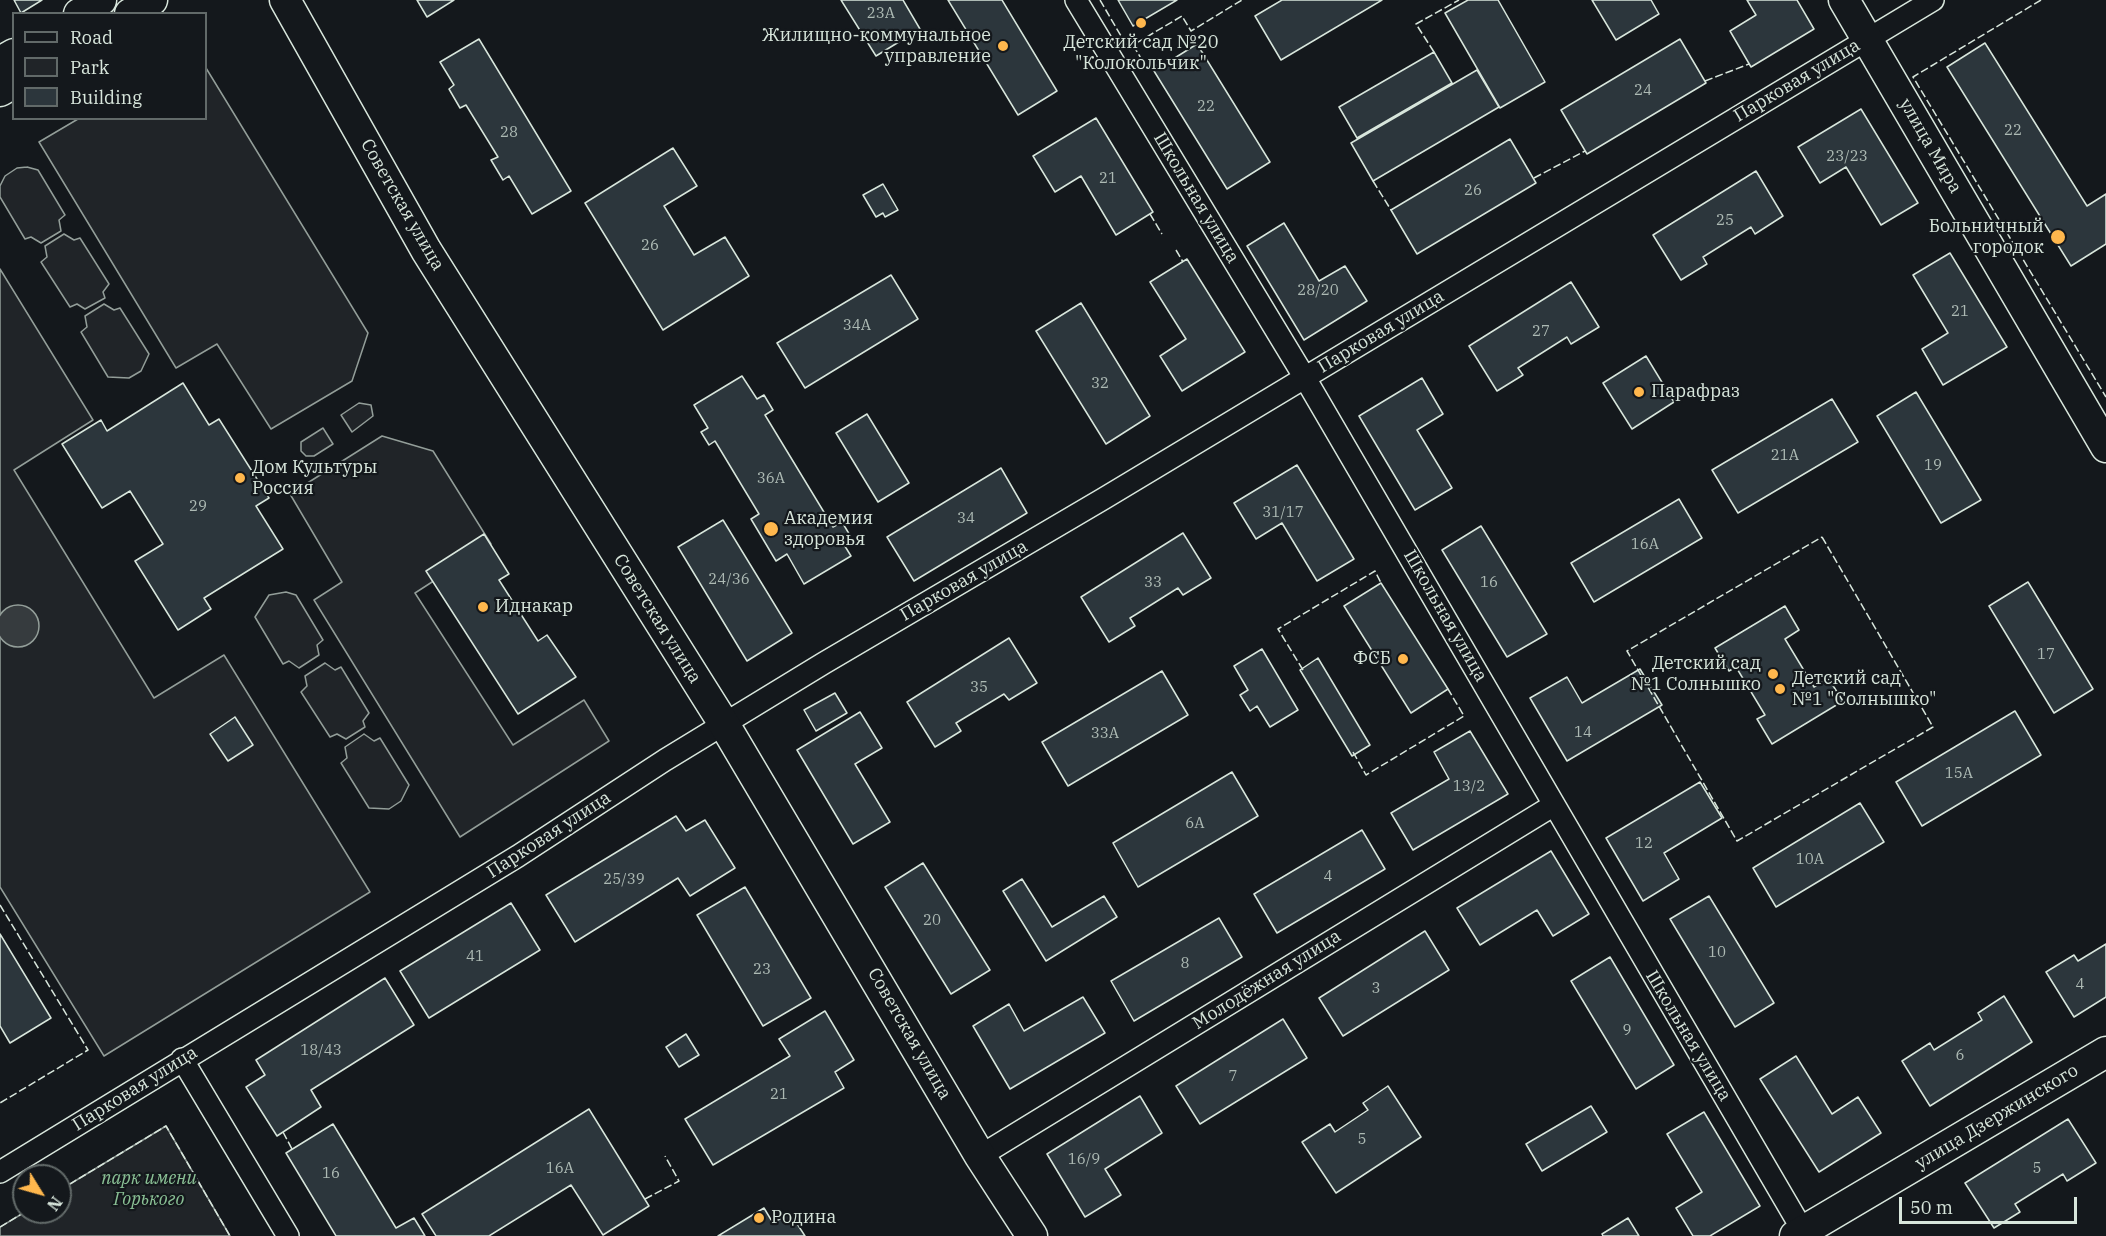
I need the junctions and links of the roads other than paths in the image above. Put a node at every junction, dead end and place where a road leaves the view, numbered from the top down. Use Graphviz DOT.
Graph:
graph roads {
  1 [pos="101,0"];
  2 [pos="152,0"];
  3 [pos="285,0"];
  4 [pos="1076,0"];
  5 [pos="1844,0"];
  6 [pos="1933,0"];
  7 [pos="82,12"];
  8 [pos="133,12"];
  9 [pos="1867,39"];
  10 [pos="1305,378"];
  11 [pos="2106,447"];
  12 [pos="724,724"];
  13 [pos="1554,804"];
  14 [pos="2106,1052"];
  15 [pos="182,1059"];
  16 [pos="980,1156"];
  17 [pos="0,1172"];
  18 [pos="1802,1235"];
  19 [pos="288,1236"];
  20 [pos="1032,1236"];
  1 -- 7 [label="street"];
  2 -- 8 [label="street"];
  3 -- 12 [label="street, Советская улица"];
  4 -- 10 [label="street, Школьная улица"];
  5 -- 9 [label="street, улица Мира"];
  6 -- 9 [label="street, Парковая улица"];
  9 -- 10 [label="street, Парковая улица"];
  9 -- 11 [label="street, улица Мира"];
  10 -- 12 [label="street, Парковая улица"];
  10 -- 13 [label="street, Школьная улица"];
  12 -- 15 [label="street, Парковая улица"];
  12 -- 16 [label="street, Советская улица"];
  13 -- 16 [label="street, Молодёжная улица"];
  13 -- 18 [label="street, Школьная улица"];
  14 -- 18 [label="street, улица Дзержинского"];
  15 -- 17 [label="street, Парковая улица"];
  15 -- 19 [label="street"];
  16 -- 20 [label="street, Советская улица"];
}
